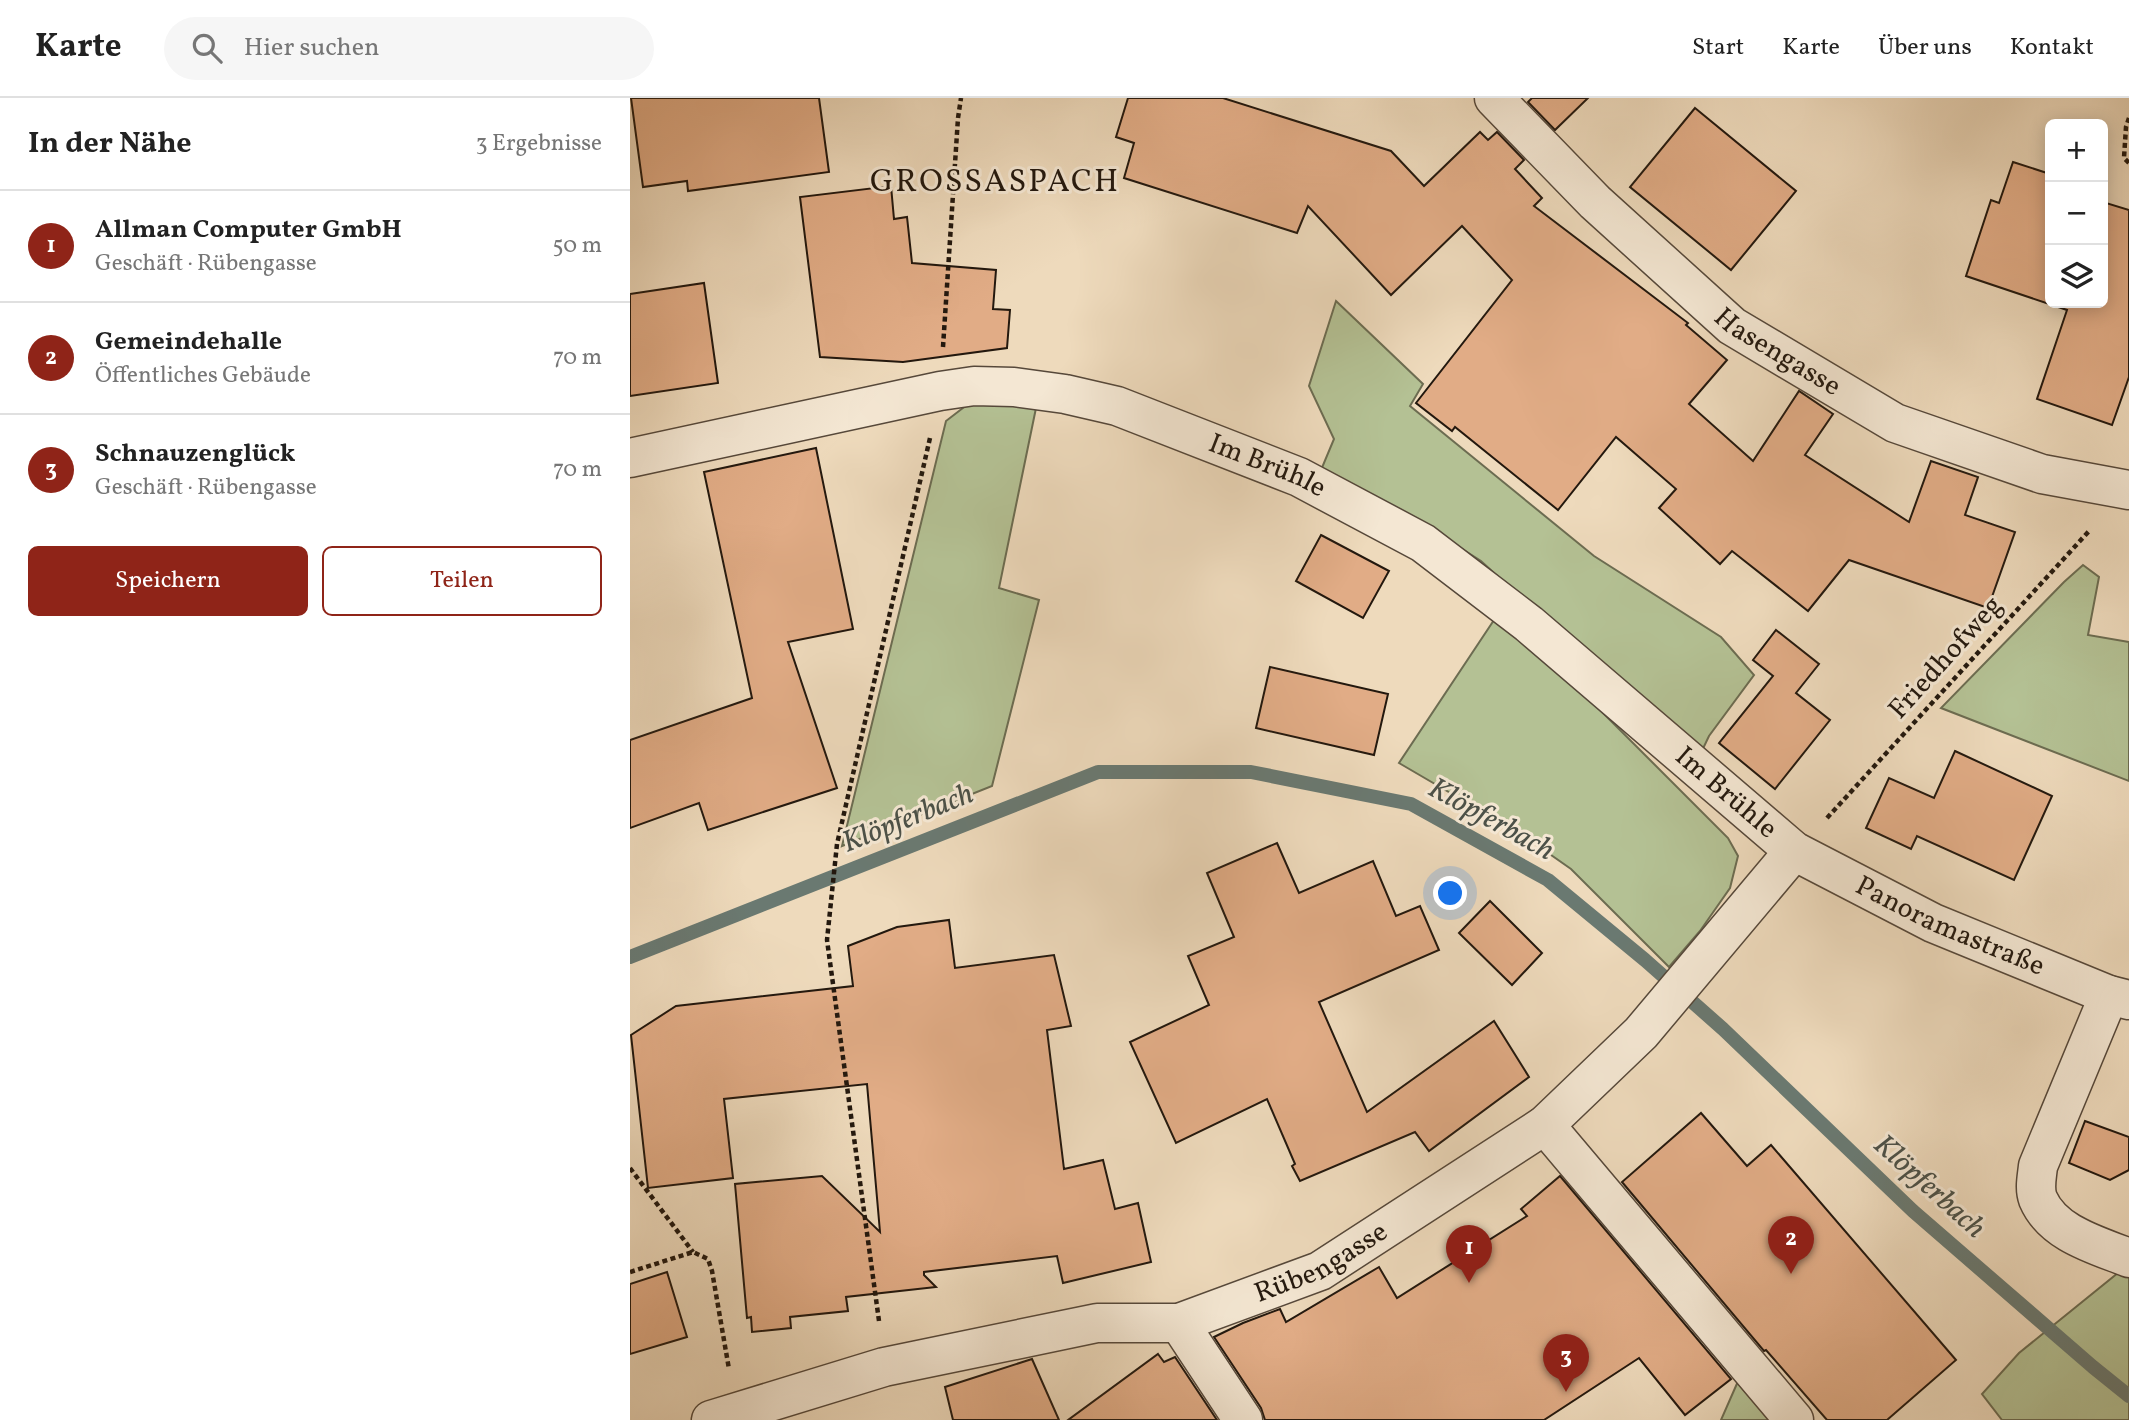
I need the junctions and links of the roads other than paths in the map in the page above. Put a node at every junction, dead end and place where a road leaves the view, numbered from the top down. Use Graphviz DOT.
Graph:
graph roads {
  1 [pos="1494,98"];
  2 [pos="630,458"];
  3 [pos="2127,490"];
  4 [pos="1794,851"];
  5 [pos="2119,998"];
  6 [pos="1545,1125"];
  7 [pos="2129,1258"];
  8 [pos="1180,1323"];
  9 [pos="723,1416"];
  10 [pos="1243,1420"];
  11 [pos="1794,1420"];
  1 -- 3 [label="street, Hasengasse"];
  2 -- 4 [label="street, Im Brühle"];
  4 -- 5 [label="street, Panoramastraße"];
  4 -- 6 [label="street, Rübengasse"];
  5 -- 7 [label="street, Panoramastraße"];
  6 -- 8 [label="street, Rübengasse"];
  6 -- 11 [label="street"];
  8 -- 9 [label="street, Rübengasse"];
  8 -- 10 [label="street"];
}
